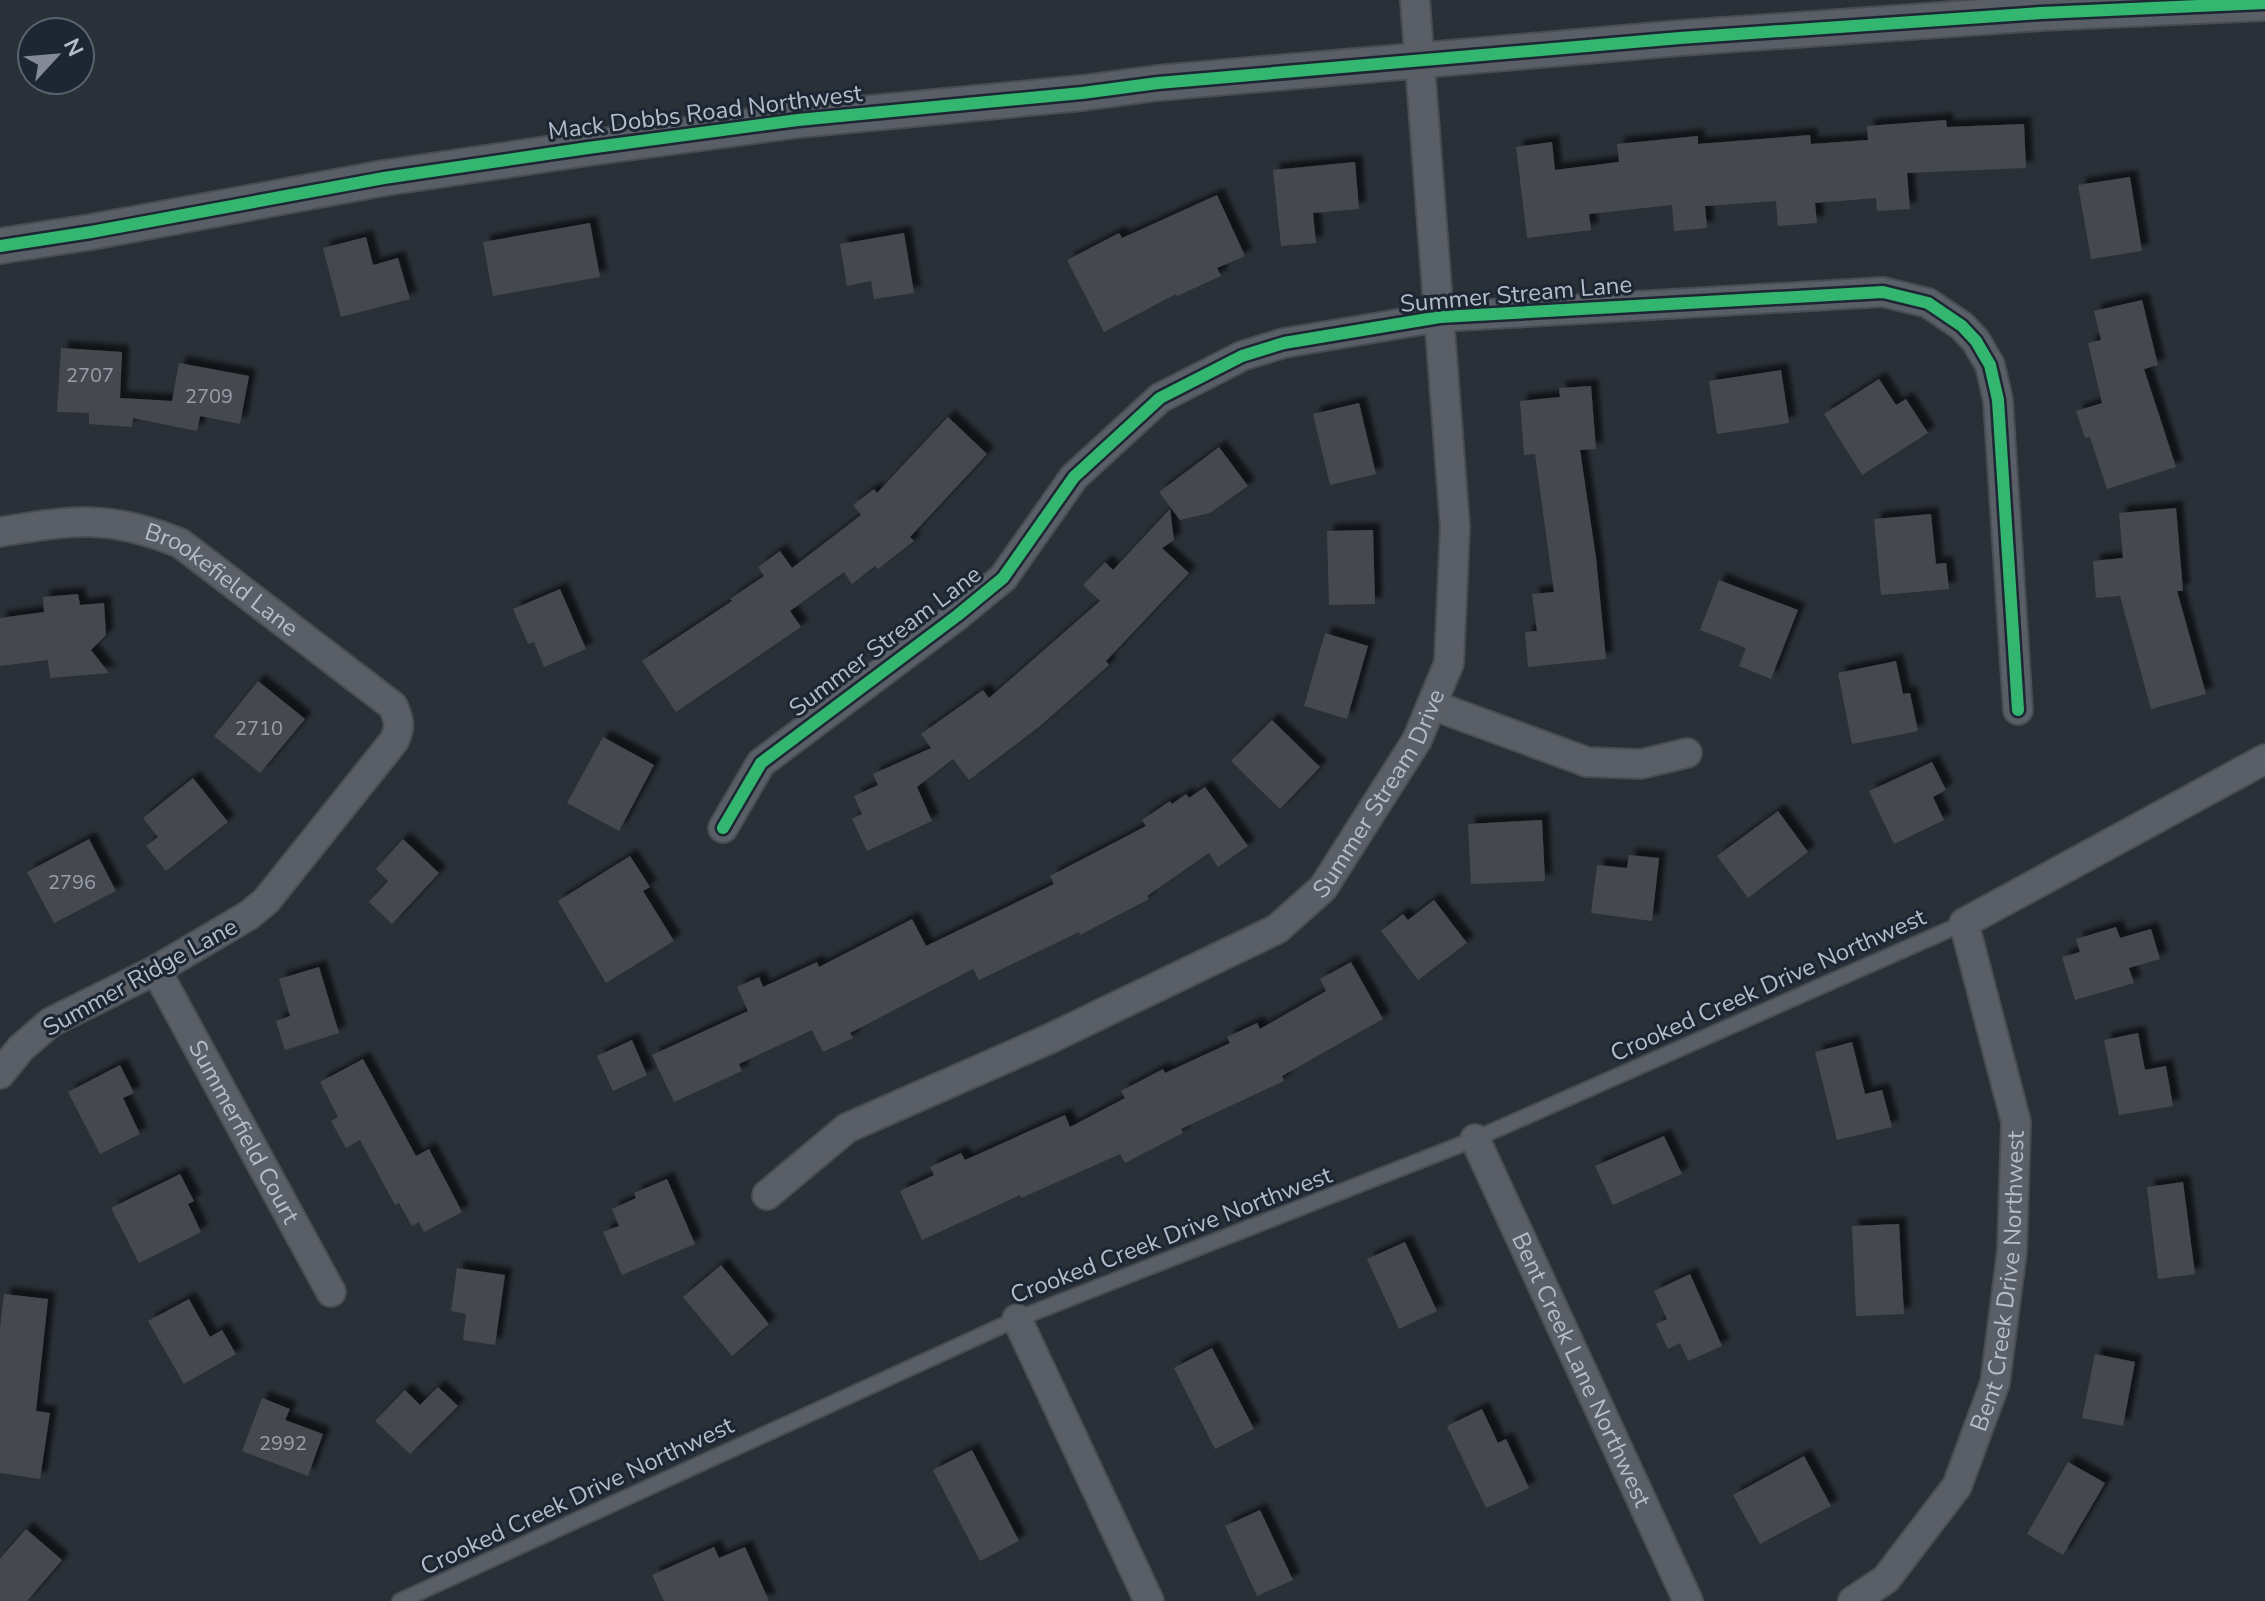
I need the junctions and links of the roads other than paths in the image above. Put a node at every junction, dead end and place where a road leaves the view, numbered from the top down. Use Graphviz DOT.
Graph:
graph roads {
  1 [pos="1415,0"];
  2 [pos="2265,3"];
  3 [pos="1420,62"];
  4 [pos="0,246"];
  5 [pos="1440,317"];
  6 [pos="0,532"];
  7 [pos="1432,705"];
  8 [pos="2018,710"];
  9 [pos="399,731"];
  10 [pos="1687,753"];
  11 [pos="2265,759"];
  12 [pos="723,828"];
  13 [pos="1964,923"];
  14 [pos="156,970"];
  15 [pos="0,1074"];
  16 [pos="1475,1139"];
  17 [pos="767,1195"];
  18 [pos="331,1292"];
  19 [pos="1017,1319"];
  20 [pos="400,1601"];
  21 [pos="1149,1601"];
  22 [pos="1688,1601"];
  23 [pos="1853,1601"];
  1 -- 3 [label="street, Summer Stream Drive"];
  2 -- 3 [label="street, Mack Dobbs Road Northwest"];
  3 -- 4 [label="street, Mack Dobbs Road Northwest"];
  3 -- 5 [label="street, Summer Stream Drive"];
  5 -- 7 [label="street, Summer Stream Drive"];
  5 -- 8 [label="street, Summer Stream Lane"];
  5 -- 12 [label="street, Summer Stream Lane"];
  6 -- 9 [label="street, Brookefield Lane"];
  7 -- 10 [label="street"];
  7 -- 17 [label="street, Summer Stream Drive"];
  9 -- 14 [label="street, Summer Ridge Lane"];
  11 -- 13 [label="street"];
  13 -- 16 [label="lane, Crooked Creek Drive Northwest"];
  13 -- 23 [label="street, Bent Creek Drive Northwest"];
  14 -- 15 [label="street, Summer Ridge Lane"];
  14 -- 18 [label="street, Summerfield Court"];
  16 -- 19 [label="lane, Crooked Creek Drive Northwest"];
  16 -- 22 [label="street, Bent Creek Lane Northwest"];
  19 -- 20 [label="lane, Crooked Creek Drive Northwest"];
  19 -- 21 [label="street"];
}
